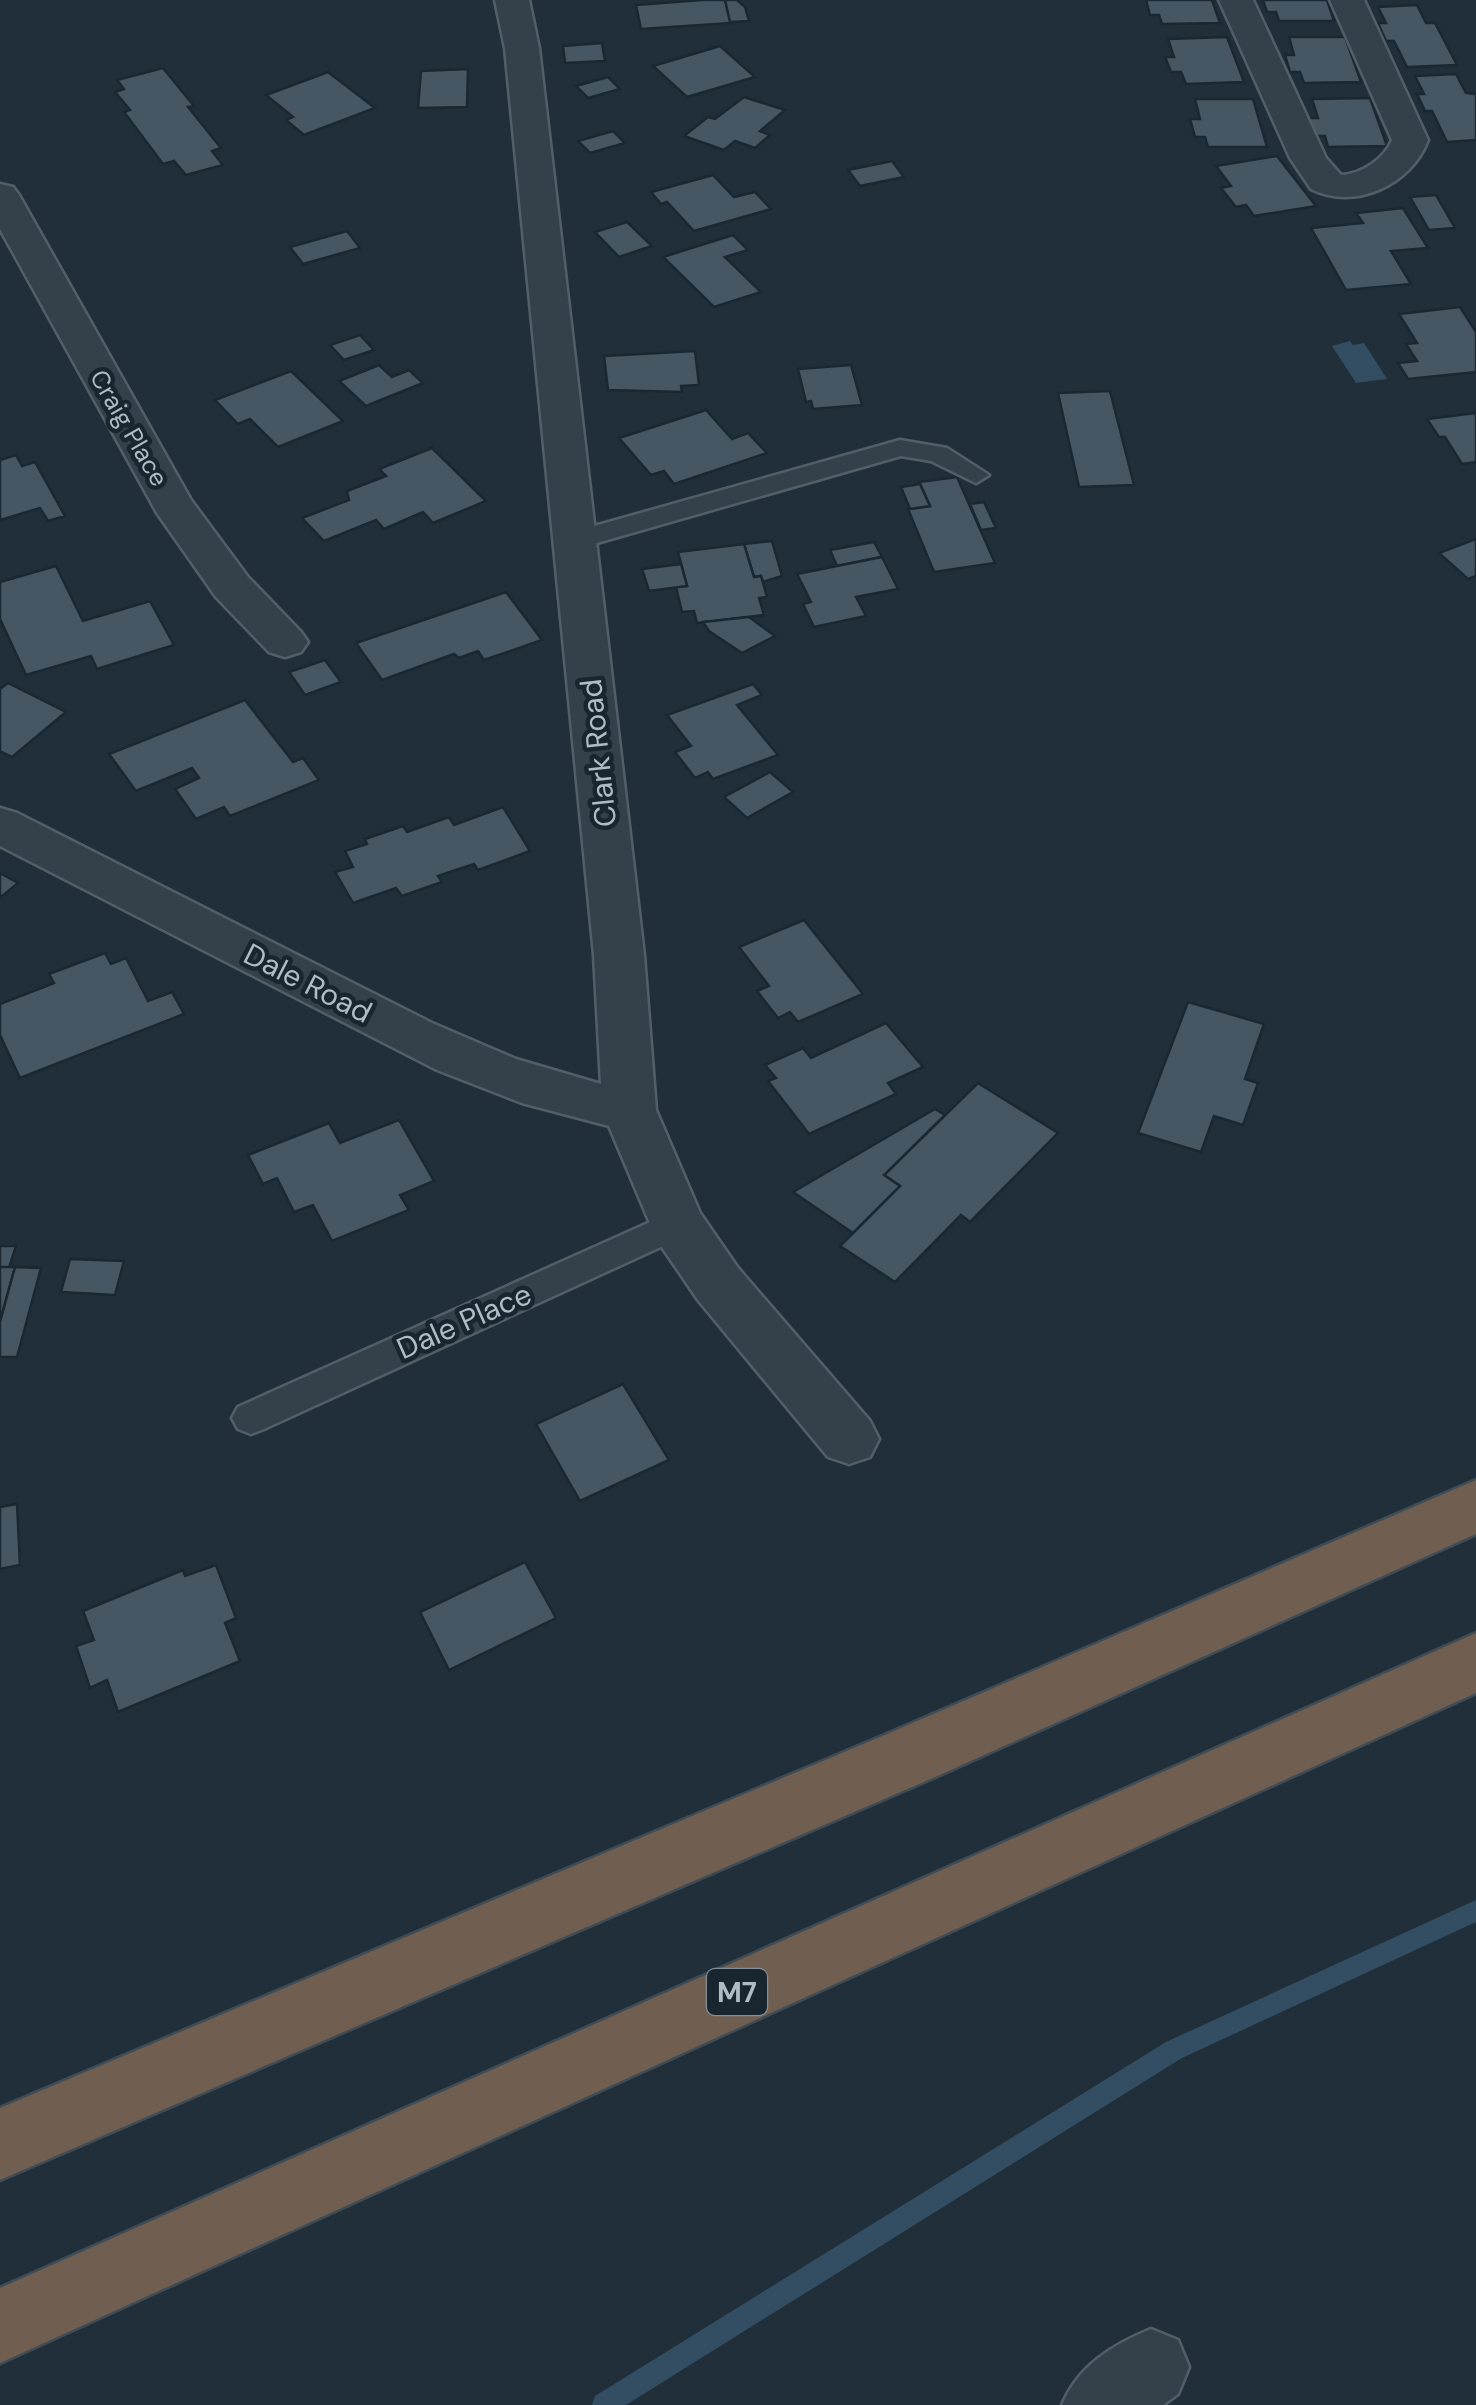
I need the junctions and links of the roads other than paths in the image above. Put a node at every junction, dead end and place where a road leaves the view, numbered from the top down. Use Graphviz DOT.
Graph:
graph roads {
  1 [pos="512,0"];
  2 [pos="1236,0"];
  3 [pos="1347,0"];
  4 [pos="0,195"];
  5 [pos="976,475"];
  6 [pos="576,540"];
  7 [pos="286,642"];
  8 [pos="0,825"];
  9 [pos="629,1110"];
  10 [pos="677,1224"];
  11 [pos="251,1418"];
  12 [pos="849,1439"];
  13 [pos="1476,1506"];
  14 [pos="1476,1662"];
  15 [pos="0,2144"];
  16 [pos="0,2326"];
  1 -- 6 [label="street, Clark Road"];
  2 -- 3 [label="street"];
  4 -- 7 [label="street, Craig Place"];
  5 -- 6 [label="lane"];
  6 -- 9 [label="street, Clark Road"];
  8 -- 9 [label="street, Dale Road"];
  9 -- 10 [label="street, Clark Road"];
  10 -- 11 [label="lane, Dale Place"];
  10 -- 12 [label="street, Clark Road"];
  13 -- 15 [label="highway"];
  14 -- 16 [label="highway, M7"];
}
